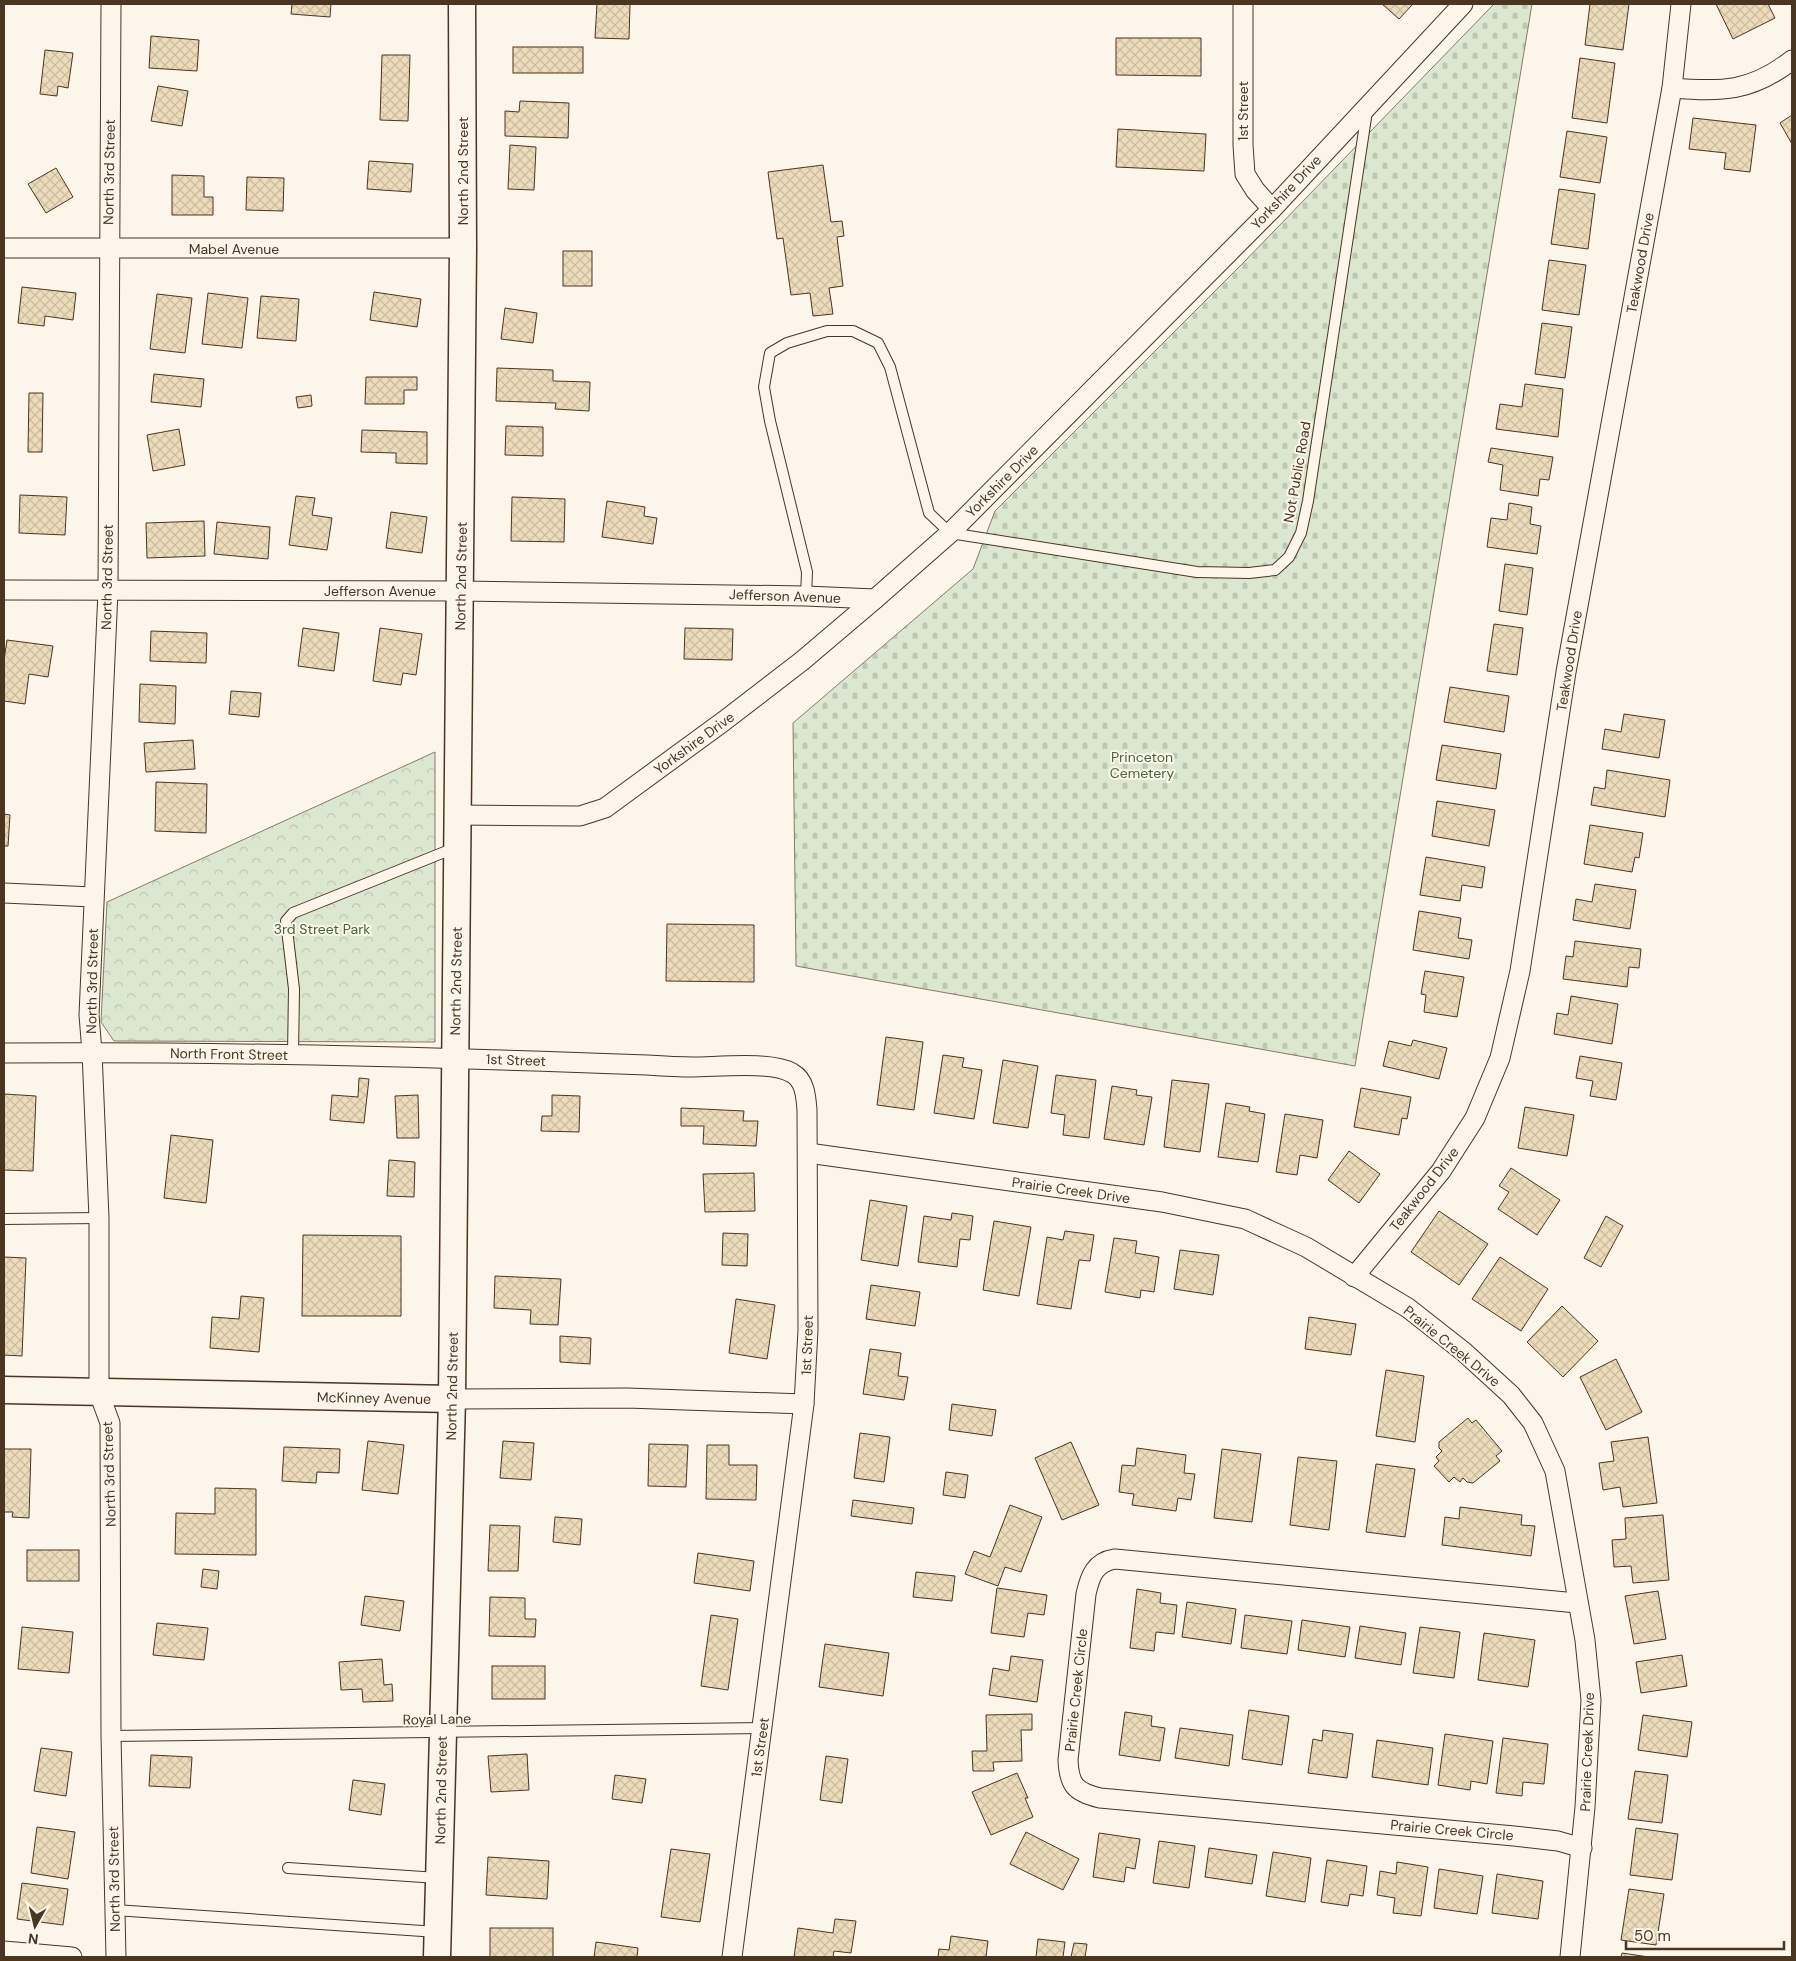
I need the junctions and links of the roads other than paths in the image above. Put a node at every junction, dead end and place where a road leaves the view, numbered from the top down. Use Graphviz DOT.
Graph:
graph roads {
  1 [pos="111,4"];
  2 [pos="462,4"];
  3 [pos="1244,4"];
  4 [pos="1463,4"];
  5 [pos="1680,4"];
  6 [pos="1792,60"];
  7 [pos="1672,88"];
  8 [pos="1368,106"];
  9 [pos="1272,208"];
  10 [pos="4,248"];
  11 [pos="463,248"];
  12 [pos="108,249"];
  13 [pos="950,533"];
  14 [pos="4,590"];
  15 [pos="108,591"];
  16 [pos="461,591"];
  17 [pos="806,596"];
  18 [pos="875,599"];
  19 [pos="458,815"];
  20 [pos="458,847"];
  21 [pos="4,893"];
  22 [pos="93,897"];
  23 [pos="92,1052"];
  24 [pos="4,1053"];
  25 [pos="293,1055"];
  26 [pos="454,1058"];
  27 [pos="808,1153"];
  28 [pos="99,1218"];
  29 [pos="4,1220"];
  30 [pos="1354,1277"];
  31 [pos="4,1390"];
  32 [pos="99,1393"];
  33 [pos="452,1399"];
  34 [pos="804,1404"];
  35 [pos="1577,1604"];
  36 [pos="763,1728"];
  37 [pos="443,1733"];
  38 [pos="111,1736"];
  39 [pos="1582,1848"];
  40 [pos="288,1868"];
  41 [pos="439,1878"];
  42 [pos="115,1910"];
  43 [pos="437,1945"];
  44 [pos="4,1952"];
  45 [pos="72,1957"];
  46 [pos="116,1957"];
  47 [pos="732,1957"];
  48 [pos="1570,1957"];
  1 -- 12 [label="street, North 3rd Street"];
  2 -- 11 [label="street, North 2nd Street"];
  3 -- 9 [label="street, 1st Street"];
  4 -- 8 [label="street, Yorkshire Drive"];
  5 -- 7 [label="street, Teakwood Drive"];
  6 -- 7 [label="street"];
  7 -- 30 [label="street, Teakwood Drive"];
  8 -- 9 [label="street, Yorkshire Drive"];
  8 -- 13 [label="lane, Not Public Road"];
  9 -- 13 [label="street, Yorkshire Drive"];
  10 -- 12 [label="street, Mabel Avenue"];
  11 -- 12 [label="street, Mabel Avenue"];
  11 -- 16 [label="street, North 2nd Street"];
  12 -- 15 [label="street, North 3rd Street"];
  13 -- 17 [label="lane"];
  13 -- 18 [label="street, Yorkshire Drive"];
  14 -- 15 [label="street, Jefferson Avenue"];
  15 -- 16 [label="street, Jefferson Avenue"];
  15 -- 22 [label="street, North 3rd Street"];
  16 -- 17 [label="street, Jefferson Avenue"];
  16 -- 19 [label="street, North 2nd Street"];
  17 -- 18 [label="street, Jefferson Avenue"];
  18 -- 19 [label="street, Yorkshire Drive"];
  19 -- 20 [label="street, North 2nd Street"];
  20 -- 25 [label="lane"];
  20 -- 26 [label="street, North 2nd Street"];
  21 -- 22 [label="street"];
  22 -- 23 [label="street, North 3rd Street"];
  23 -- 24 [label="street, North Front Street"];
  23 -- 25 [label="street, North Front Street"];
  23 -- 28 [label="street, North 3rd Street"];
  25 -- 26 [label="street, North Front Street"];
  26 -- 27 [label="street, 1st Street"];
  26 -- 33 [label="street, North 2nd Street"];
  27 -- 30 [label="street, Prairie Creek Drive"];
  27 -- 34 [label="street, 1st Street"];
  28 -- 29 [label="lane"];
  28 -- 32 [label="street, North 3rd Street"];
  30 -- 35 [label="street, Prairie Creek Drive"];
  31 -- 32 [label="street, McKinney Avenue"];
  32 -- 33 [label="street, McKinney Avenue"];
  32 -- 38 [label="street, North 3rd Street"];
  33 -- 34 [label="street, McKinney Avenue"];
  33 -- 37 [label="street, North 2nd Street"];
  34 -- 36 [label="street, 1st Street"];
  35 -- 39 [label="street, Prairie Creek Drive"];
  35 -- 39 [label="street, Prairie Creek Circle"];
  36 -- 37 [label="lane, Royal Lane"];
  36 -- 47 [label="street, 1st Street"];
  37 -- 38 [label="lane, Royal Lane"];
  37 -- 41 [label="street, North 2nd Street"];
  38 -- 42 [label="street, North 3rd Street"];
  39 -- 48 [label="street, Prairie Creek Drive"];
  40 -- 41 [label="lane"];
  41 -- 43 [label="street, North 2nd Street"];
  42 -- 43 [label="lane"];
  42 -- 46 [label="street, North 3rd Street"];
  44 -- 45 [label="street"];
}
